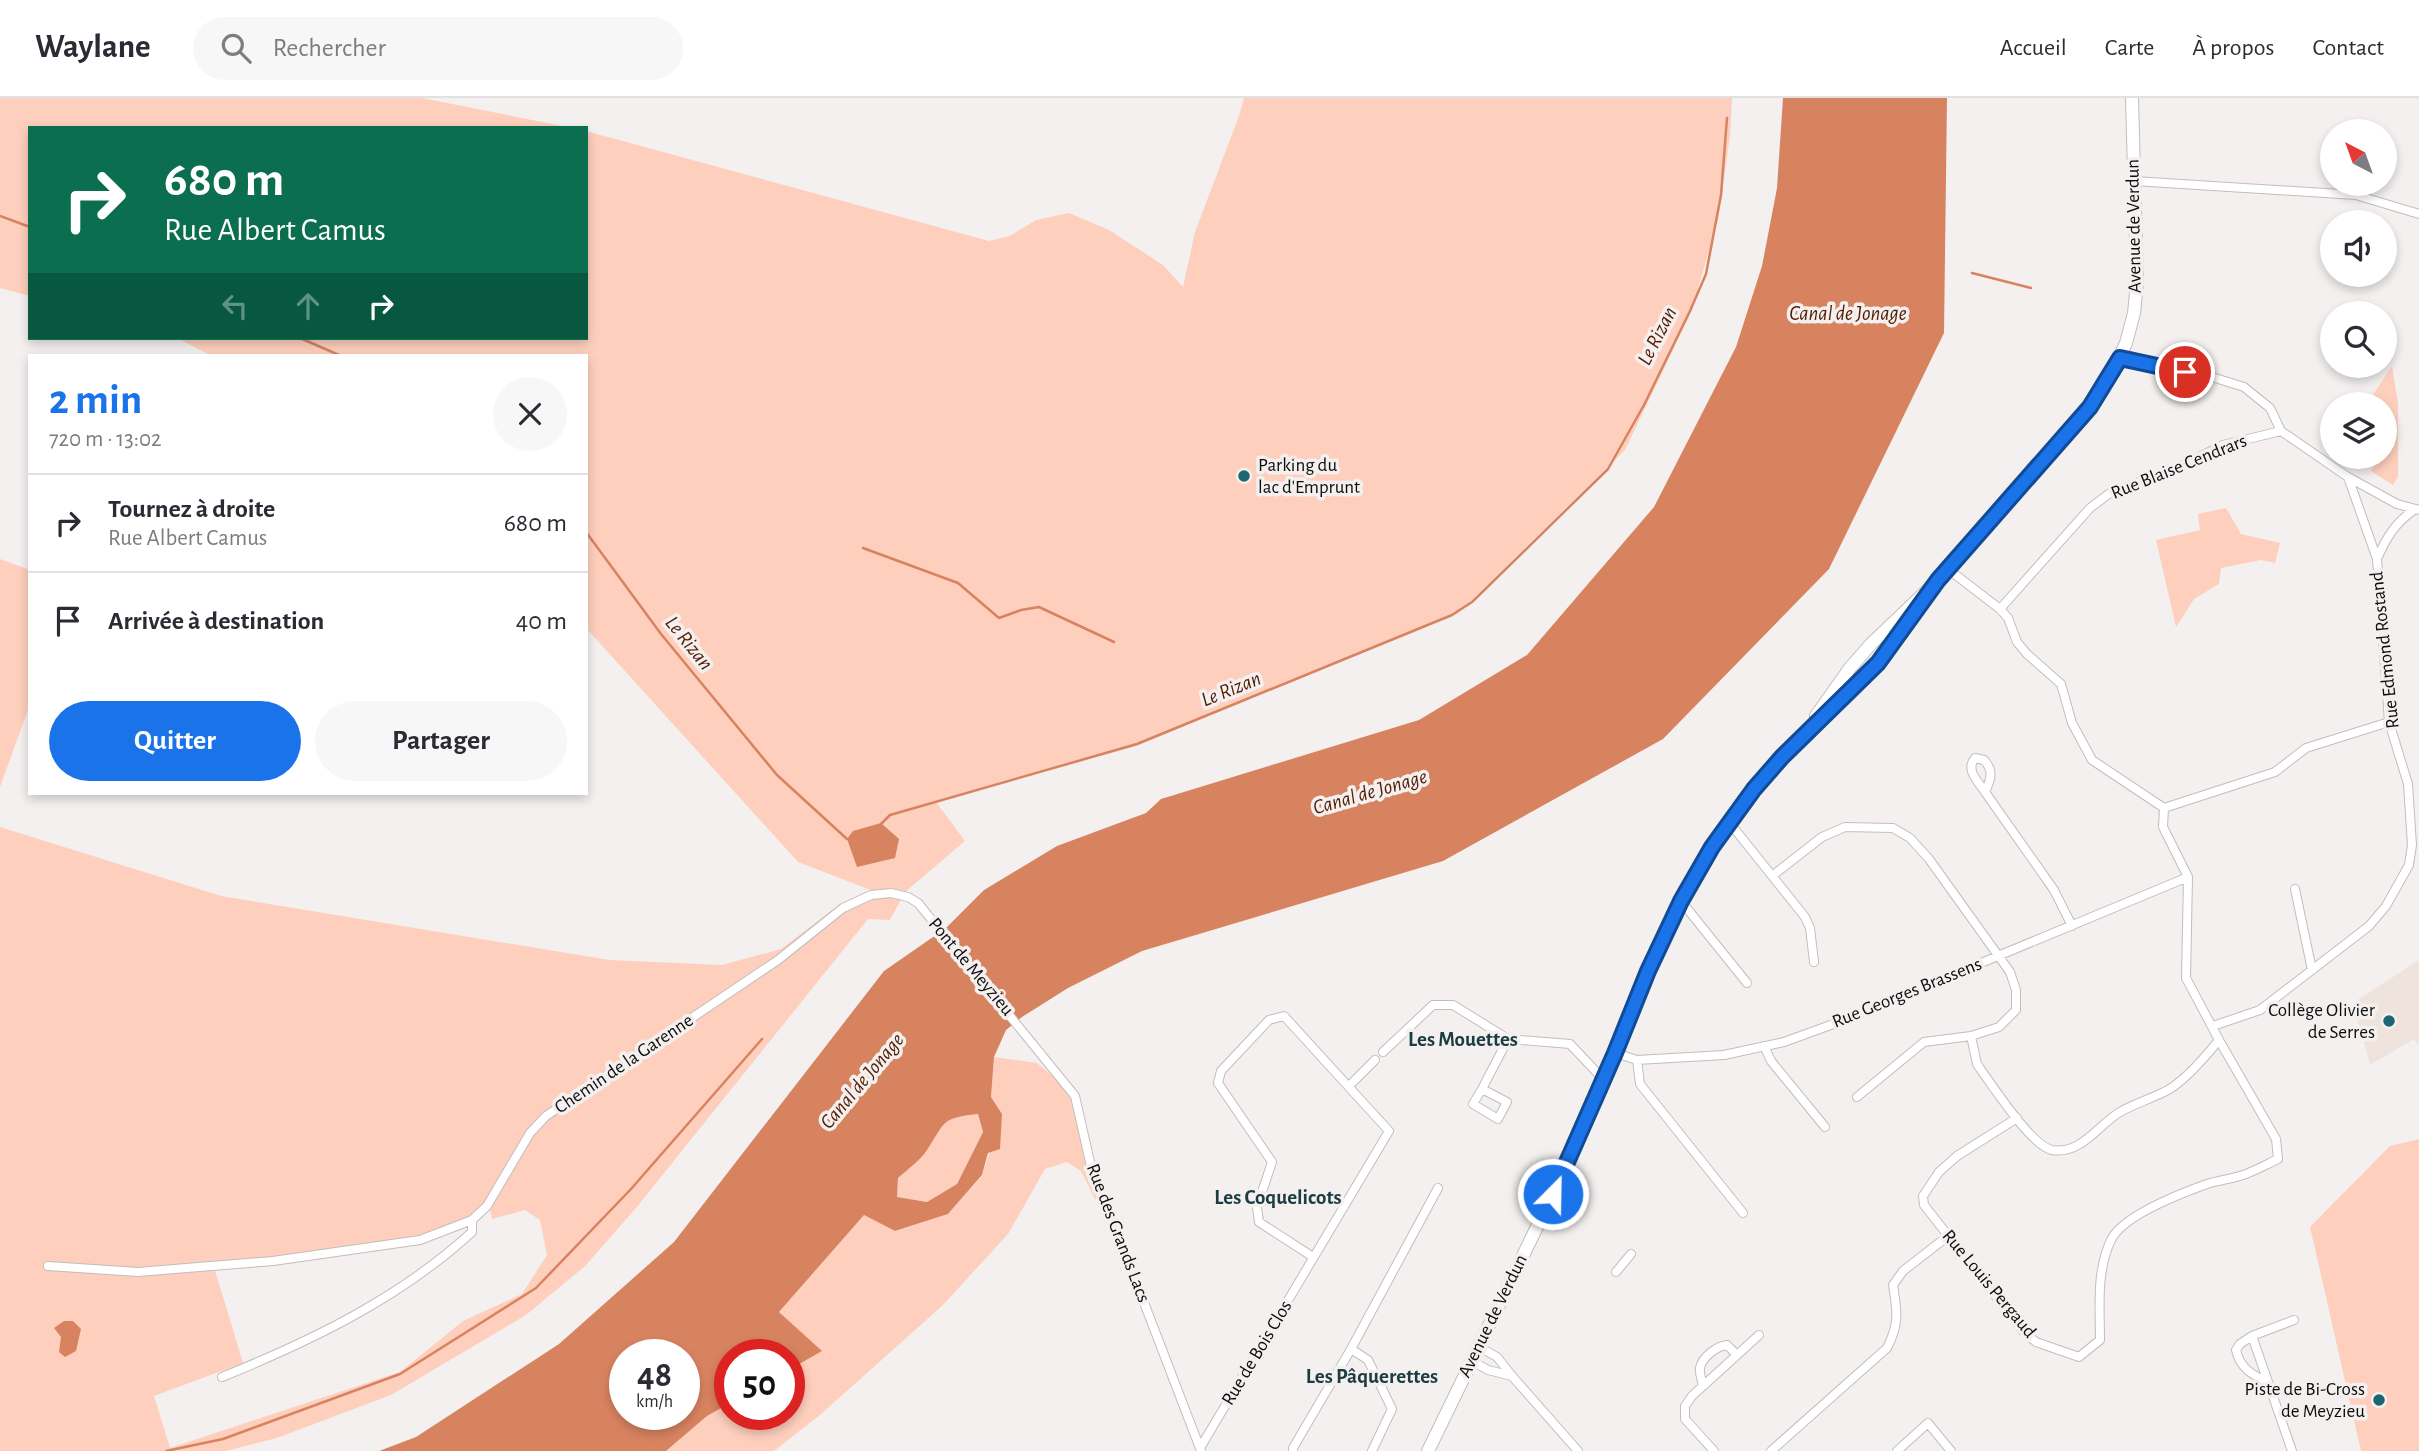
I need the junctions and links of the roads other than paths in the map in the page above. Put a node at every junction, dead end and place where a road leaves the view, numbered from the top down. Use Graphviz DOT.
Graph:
graph roads {
  1 [pos="2132,98"];
  2 [pos="2134,181"];
  3 [pos="2419,214"];
  4 [pos="2120,358"];
  5 [pos="2281,430"];
  6 [pos="2348,477"];
  7 [pos="2416,510"];
  8 [pos="2377,559"];
  9 [pos="1948,569"];
  10 [pos="2000,609"];
  11 [pos="2389,722"];
  12 [pos="1985,792"];
  13 [pos="2164,808"];
  14 [pos="1729,822"];
  15 [pos="2409,865"];
  16 [pos="2419,866"];
  17 [pos="1772,876"];
  18 [pos="2188,877"];
  19 [pos="2295,889"];
  20 [pos="1681,901"];
  21 [pos="924,910"];
  22 [pos="2072,926"];
  23 [pos="1998,956"];
  24 [pos="1814,962"];
  25 [pos="2312,970"];
  26 [pos="1747,983"];
  27 [pos="1018,1025"];
  28 [pos="2213,1026"];
  29 [pos="1972,1036"];
  30 [pos="1508,1039"];
  31 [pos="2219,1040"];
  32 [pos="1764,1046"];
  33 [pos="1383,1052"];
  34 [pos="1615,1053"];
  35 [pos="1376,1060"];
  36 [pos="1637,1060"];
  37 [pos="1603,1079"];
  38 [pos="1349,1086"];
  39 [pos="1482,1089"];
  40 [pos="1857,1097"];
  41 [pos="2017,1118"];
  42 [pos="1825,1128"];
  43 [pos="1438,1188"];
  44 [pos="1744,1213"];
  45 [pos="472,1220"];
  46 [pos="1948,1236"];
  47 [pos="1631,1254"];
  48 [pos="1313,1257"];
  49 [pos="48,1266"];
  50 [pos="1616,1272"];
  51 [pos="2294,1320"];
  52 [pos="1759,1335"];
  53 [pos="2252,1336"];
  54 [pos="1479,1347"];
  55 [pos="1351,1349"];
  56 [pos="1737,1355"];
  57 [pos="1472,1361"];
  58 [pos="222,1377"];
  59 [pos="1512,1377"];
  60 [pos="2268,1382"];
  61 [pos="1703,1386"];
  62 [pos="1201,1450"];
  63 [pos="1293,1451"];
  64 [pos="1372,1451"];
  65 [pos="1428,1451"];
  66 [pos="1578,1451"];
  67 [pos="1714,1451"];
  68 [pos="1771,1451"];
  69 [pos="1897,1451"];
  70 [pos="1951,1451"];
  71 [pos="2292,1451"];
  1 -- 2 [label="main road, Avenue de Verdun"];
  2 -- 3 [label="street"];
  2 -- 4 [label="main road, Avenue de Verdun"];
  4 -- 5 [label="street"];
  4 -- 9 [label="main road, Avenue de Verdun"];
  5 -- 6 [label="street"];
  5 -- 10 [label="street, Rue Blaise Cendrars"];
  6 -- 7 [label="street"];
  6 -- 8 [label="street, Rue Edmond Rostand"];
  7 -- 8 [label="street, Rue Edmond Rostand"];
  8 -- 11 [label="street, Rue Edmond Rostand"];
  9 -- 10 [label="street"];
  9 -- 14 [label="main road, Avenue de Verdun"];
  10 -- 13 [label="street"];
  11 -- 13 [label="street"];
  11 -- 15 [label="street, Rue Edmond Rostand"];
  12 -- 22 [label="street"];
  13 -- 18 [label="street"];
  14 -- 17 [label="street"];
  14 -- 20 [label="main road, Avenue de Verdun"];
  15 -- 16 [label="street"];
  15 -- 25 [label="street, Rue Edmond Rostand"];
  17 -- 23 [label="street"];
  17 -- 24 [label="street"];
  18 -- 22 [label="street, Rue Georges Brassens"];
  18 -- 28 [label="street"];
  19 -- 25 [label="street"];
  20 -- 26 [label="street"];
  20 -- 34 [label="main road, Avenue de Verdun"];
  21 -- 27 [label="street, Pont de Meyzieu"];
  21 -- 45 [label="street, Chemin de la Garenne"];
  22 -- 23 [label="street, Rue Georges Brassens"];
  23 -- 29 [label="street"];
  23 -- 32 [label="street, Rue Georges Brassens"];
  25 -- 28 [label="street, Rue Edmond Rostand"];
  27 -- 62 [label="street, Rue des Grands Lacs"];
  28 -- 31 [label="street"];
  29 -- 40 [label="street"];
  29 -- 41 [label="street"];
  30 -- 33 [label="street"];
  30 -- 37 [label="street"];
  30 -- 39 [label="street"];
  31 -- 41 [label="street"];
  31 -- 46 [label="street, Rue Louis Pergaud"];
  32 -- 36 [label="street, Rue Georges Brassens"];
  32 -- 42 [label="street"];
  34 -- 36 [label="street, Rue Georges Brassens"];
  34 -- 37 [label="main road, Avenue de Verdun"];
  35 -- 38 [label="street"];
  36 -- 44 [label="street"];
  37 -- 54 [label="main road, Avenue de Verdun"];
  38 -- 48 [label="street, Rue de Bois Clos"];
  38 -- 48 [label="street, Rue de Bois Clos"];
  41 -- 46 [label="street, Rue Louis Pergaud"];
  43 -- 55 [label="street"];
  45 -- 49 [label="street"];
  45 -- 58 [label="street, Chemin de la Garenne"];
  46 -- 68 [label="street"];
  47 -- 50 [label="street"];
  48 -- 62 [label="street, Rue de Bois Clos"];
  51 -- 53 [label="street"];
  52 -- 56 [label="street"];
  53 -- 60 [label="street"];
  53 -- 60 [label="street"];
  54 -- 57 [label="main road, Avenue de Verdun"];
  54 -- 59 [label="street"];
  55 -- 63 [label="street"];
  55 -- 64 [label="street"];
  56 -- 61 [label="street"];
  56 -- 61 [label="street"];
  57 -- 59 [label="street"];
  57 -- 65 [label="main road, Avenue de Verdun"];
  59 -- 66 [label="street"];
  60 -- 71 [label="street"];
  61 -- 67 [label="street"];
  69 -- 70 [label="street"];
}
